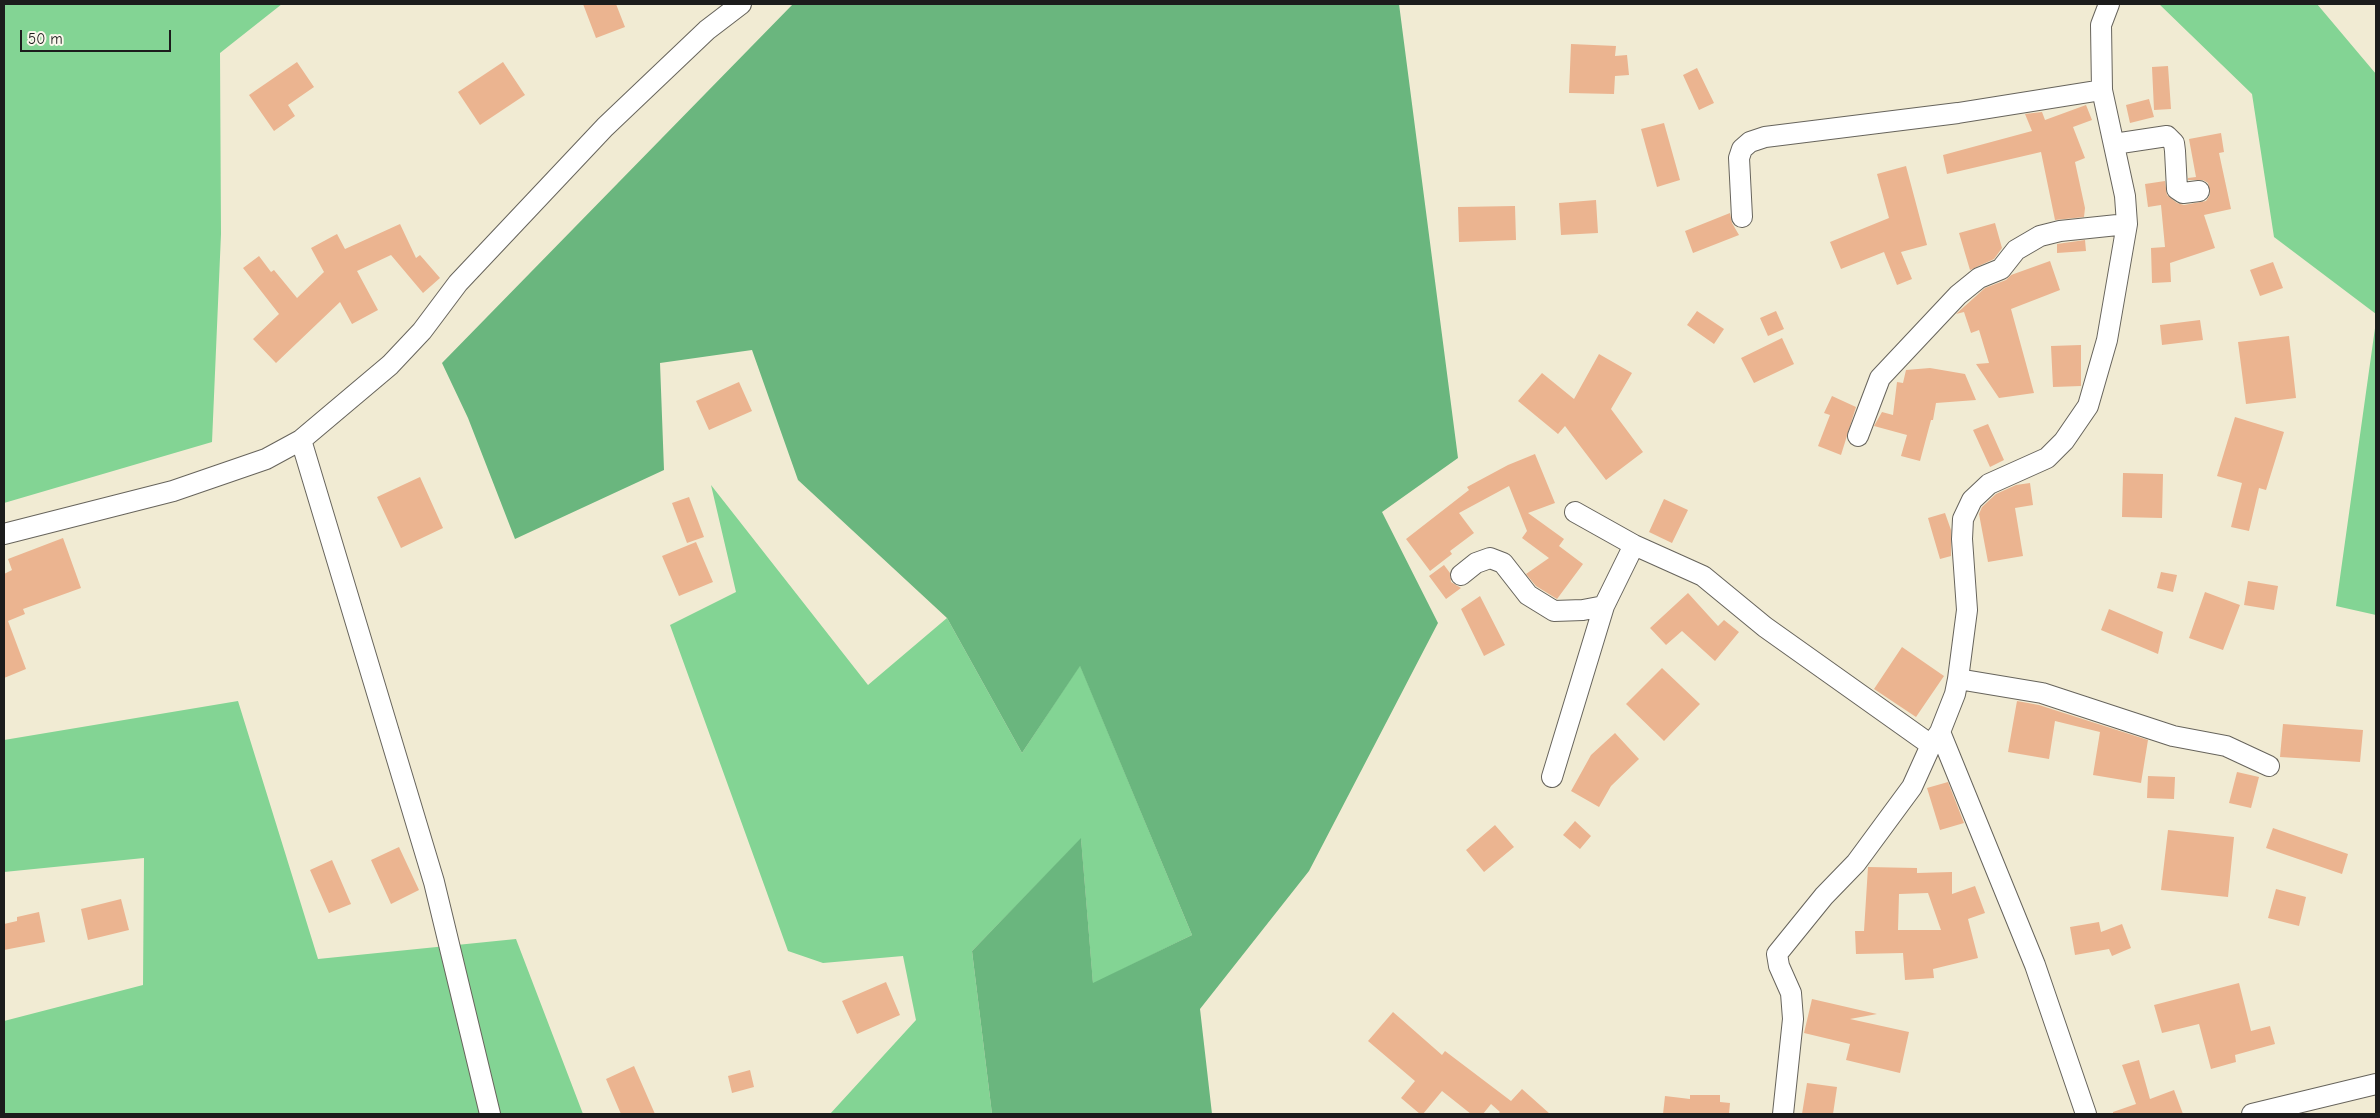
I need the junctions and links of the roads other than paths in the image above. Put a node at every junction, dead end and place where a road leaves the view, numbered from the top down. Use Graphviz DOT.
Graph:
graph roads {
  1 [pos="741,4"];
  2 [pos="2109,4"];
  3 [pos="2102,90"];
  4 [pos="2114,144"];
  5 [pos="2199,191"];
  6 [pos="1742,216"];
  7 [pos="2127,224"];
  8 [pos="1858,436"];
  9 [pos="301,440"];
  10 [pos="1575,512"];
  11 [pos="4,534"];
  12 [pos="1634,545"];
  13 [pos="1460,575"];
  14 [pos="1604,606"];
  15 [pos="1958,679"];
  16 [pos="1936,738"];
  17 [pos="2269,766"];
  18 [pos="1552,777"];
  19 [pos="2376,1084"];
  20 [pos="490,1114"];
  21 [pos="1783,1114"];
  22 [pos="2086,1114"];
  23 [pos="2252,1114"];
  1 -- 9 [label="street"];
  2 -- 3 [label="street"];
  3 -- 4 [label="street"];
  3 -- 6 [label="street"];
  4 -- 5 [label="street"];
  4 -- 7 [label="street"];
  7 -- 8 [label="street"];
  7 -- 15 [label="street"];
  9 -- 11 [label="street"];
  9 -- 20 [label="street"];
  10 -- 12 [label="street"];
  12 -- 14 [label="street"];
  12 -- 16 [label="street"];
  13 -- 14 [label="street"];
  14 -- 18 [label="street"];
  15 -- 16 [label="street"];
  15 -- 17 [label="street"];
  16 -- 21 [label="street"];
  16 -- 22 [label="street"];
  19 -- 23 [label="street"];
}
